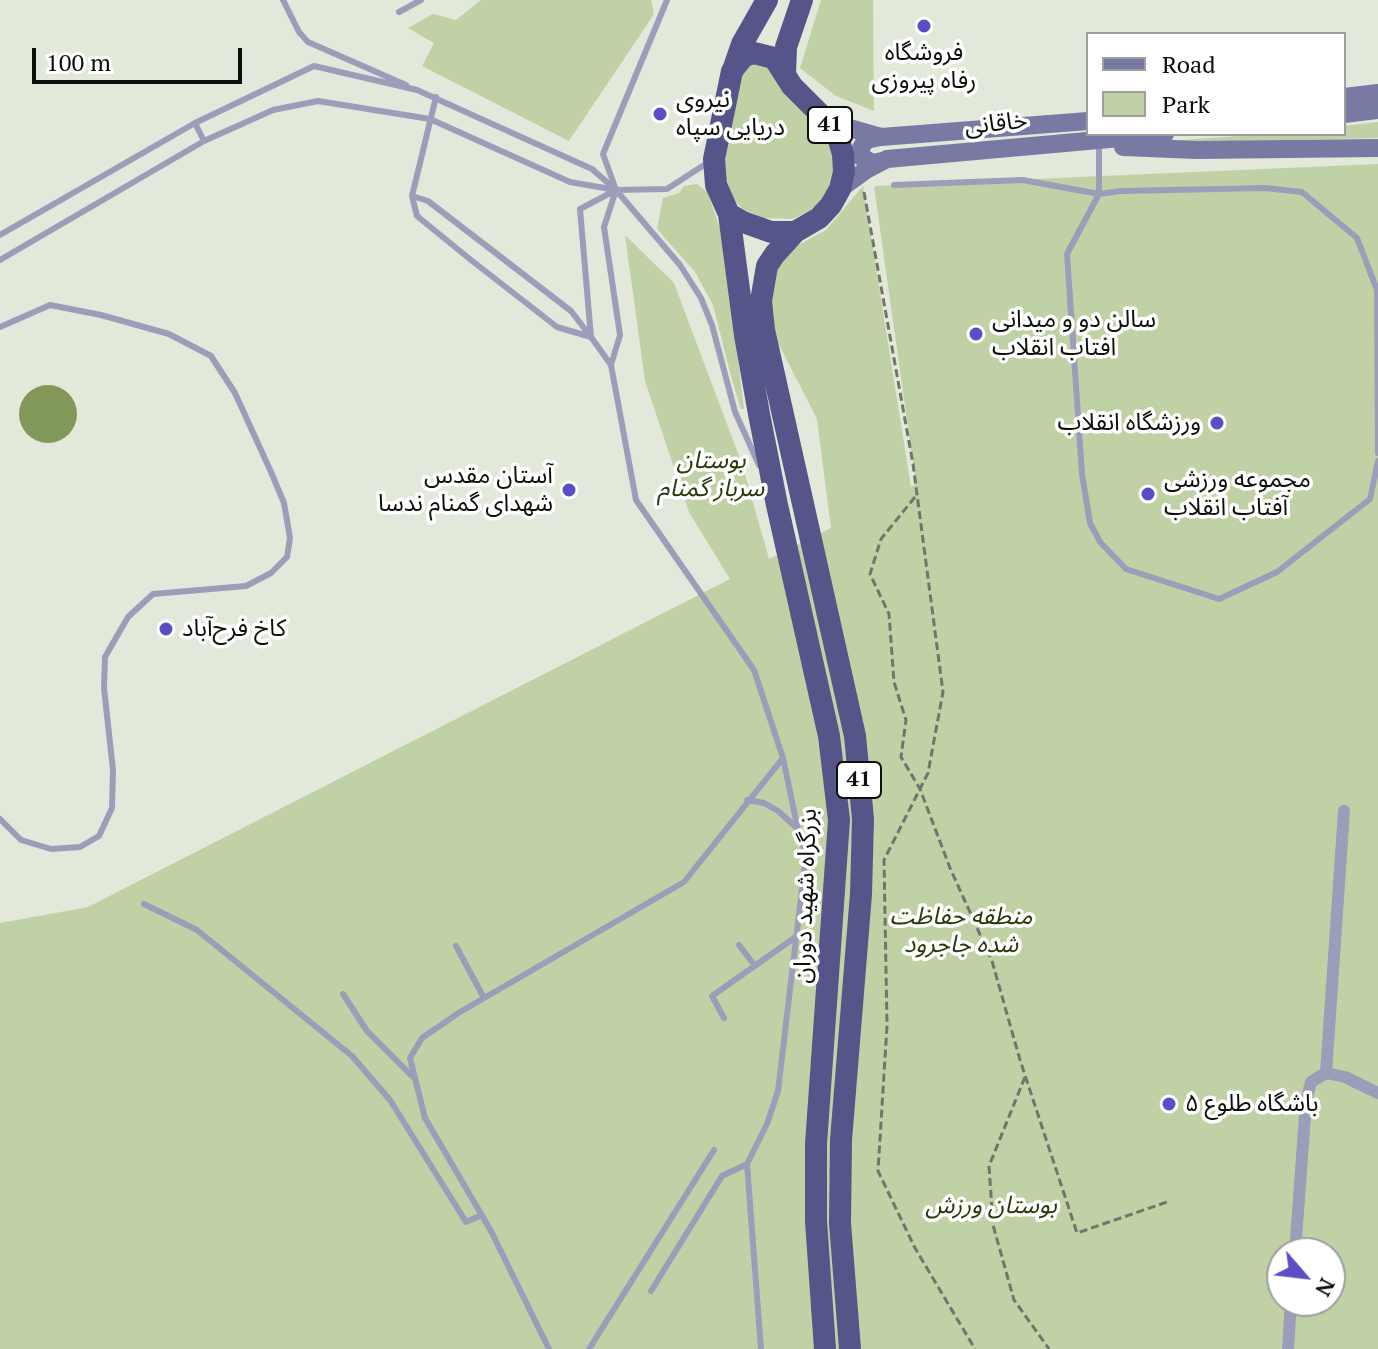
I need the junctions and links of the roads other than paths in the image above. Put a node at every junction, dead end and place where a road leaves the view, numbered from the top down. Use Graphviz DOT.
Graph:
graph roads {
  1 [pos="283,0"];
  2 [pos="421,0"];
  3 [pos="667,0"];
  4 [pos="767,0"];
  5 [pos="802,0"];
  6 [pos="399,12"];
  7 [pos="732,71"];
  8 [pos="785,75"];
  9 [pos="417,90"];
  10 [pos="1378,93"];
  11 [pos="436,97"];
  12 [pos="1346,97"];
  13 [pos="1378,110"];
  14 [pos="1346,114"];
  15 [pos="430,119"];
  16 [pos="1086,121"];
  17 [pos="828,122"];
  18 [pos="195,123"];
  19 [pos="1138,136"];
  20 [pos="881,137"];
  21 [pos="204,141"];
  22 [pos="1044,143"];
  23 [pos="1099,146"];
  24 [pos="1378,148"];
  25 [pos="714,159"];
  26 [pos="887,159"];
  27 [pos="894,185"];
  28 [pos="840,189"];
  29 [pos="616,190"];
  30 [pos="1099,194"];
  31 [pos="412,196"];
  32 [pos="729,214"];
  33 [pos="795,232"];
  34 [pos="0,235"];
  35 [pos="0,260"];
  36 [pos="0,327"];
  37 [pos="591,337"];
  38 [pos="611,365"];
  39 [pos="1378,453"];
  40 [pos="1378,461"];
  41 [pos="777,505"];
  42 [pos="783,758"];
  43 [pos="747,800"];
  44 [pos="1344,811"];
  45 [pos="0,819"];
  46 [pos="798,830"];
  47 [pos="144,904"];
  48 [pos="797,936"];
  49 [pos="739,945"];
  50 [pos="456,946"];
  51 [pos="755,966"];
  52 [pos="343,994"];
  53 [pos="484,998"];
  54 [pos="724,1018"];
  55 [pos="1326,1073"];
  56 [pos="415,1079"];
  57 [pos="1378,1093"];
  58 [pos="714,1150"];
  59 [pos="747,1164"];
  60 [pos="482,1215"];
  61 [pos="1296,1237"];
  62 [pos="651,1291"];
  63 [pos="1290,1317"];
  64 [pos="549,1349"];
  65 [pos="589,1349"];
  66 [pos="761,1349"];
  67 [pos="825,1349"];
  68 [pos="850,1349"];
  69 [pos="1288,1349"];
  1 -- 9 [label="lane"];
  2 -- 6 [label="lane"];
  3 -- 29 [label="lane"];
  4 -- 7 [label="highway, 41"];
  5 -- 8 [label="highway"];
  7 -- 8 [label="highway, 41"];
  7 -- 25 [label="highway, 41"];
  8 -- 17 [label="highway, 41"];
  9 -- 11 [label="lane"];
  9 -- 18 [label="lane"];
  10 -- 12 [label="main road"];
  11 -- 15 [label="lane"];
  11 -- 29 [label="lane"];
  13 -- 14 [label="main road"];
  15 -- 21 [label="lane"];
  15 -- 29 [label="lane"];
  15 -- 31 [label="lane"];
  16 -- 20 [label="main road, خاقانی"];
  17 -- 20 [label="main road, خاقانی"];
  17 -- 28 [label="highway, 41"];
  18 -- 21 [label="lane"];
  18 -- 34 [label="lane"];
  19 -- 22 [label="main road, خاقانی"];
  20 -- 26 [label="main road"];
  21 -- 35 [label="lane"];
  22 -- 23 [label="main road"];
  22 -- 26 [label="main road, خاقانی"];
  23 -- 24 [label="main road"];
  23 -- 30 [label="lane"];
  25 -- 29 [label="lane"];
  25 -- 32 [label="highway, 41"];
  26 -- 28 [label="main road, خاقانی"];
  27 -- 30 [label="lane"];
  28 -- 33 [label="highway, 41"];
  29 -- 37 [label="lane"];
  29 -- 38 [label="lane"];
  29 -- 41 [label="lane"];
  30 -- 39 [label="lane"];
  30 -- 40 [label="lane"];
  31 -- 37 [label="lane"];
  31 -- 37 [label="lane"];
  32 -- 33 [label="highway"];
  32 -- 41 [label="highway, بزرگراه شهید دوران / 41"];
  33 -- 68 [label="highway, 41"];
  36 -- 45 [label="lane"];
  37 -- 38 [label="lane"];
  38 -- 42 [label="lane"];
  41 -- 67 [label="highway, بزرگراه شهید دوران / 41"];
  42 -- 43 [label="lane"];
  42 -- 46 [label="lane"];
  43 -- 46 [label="lane"];
  43 -- 53 [label="lane"];
  44 -- 55 [label="street"];
  46 -- 48 [label="lane"];
  47 -- 60 [label="lane"];
  48 -- 51 [label="lane"];
  48 -- 59 [label="lane"];
  49 -- 51 [label="lane"];
  50 -- 53 [label="lane"];
  51 -- 54 [label="lane"];
  52 -- 56 [label="lane"];
  53 -- 56 [label="lane"];
  55 -- 57 [label="street"];
  55 -- 61 [label="street"];
  56 -- 60 [label="lane"];
  58 -- 65 [label="lane"];
  59 -- 62 [label="lane"];
  59 -- 66 [label="lane"];
  60 -- 64 [label="lane"];
  63 -- 69 [label="street"];
}
